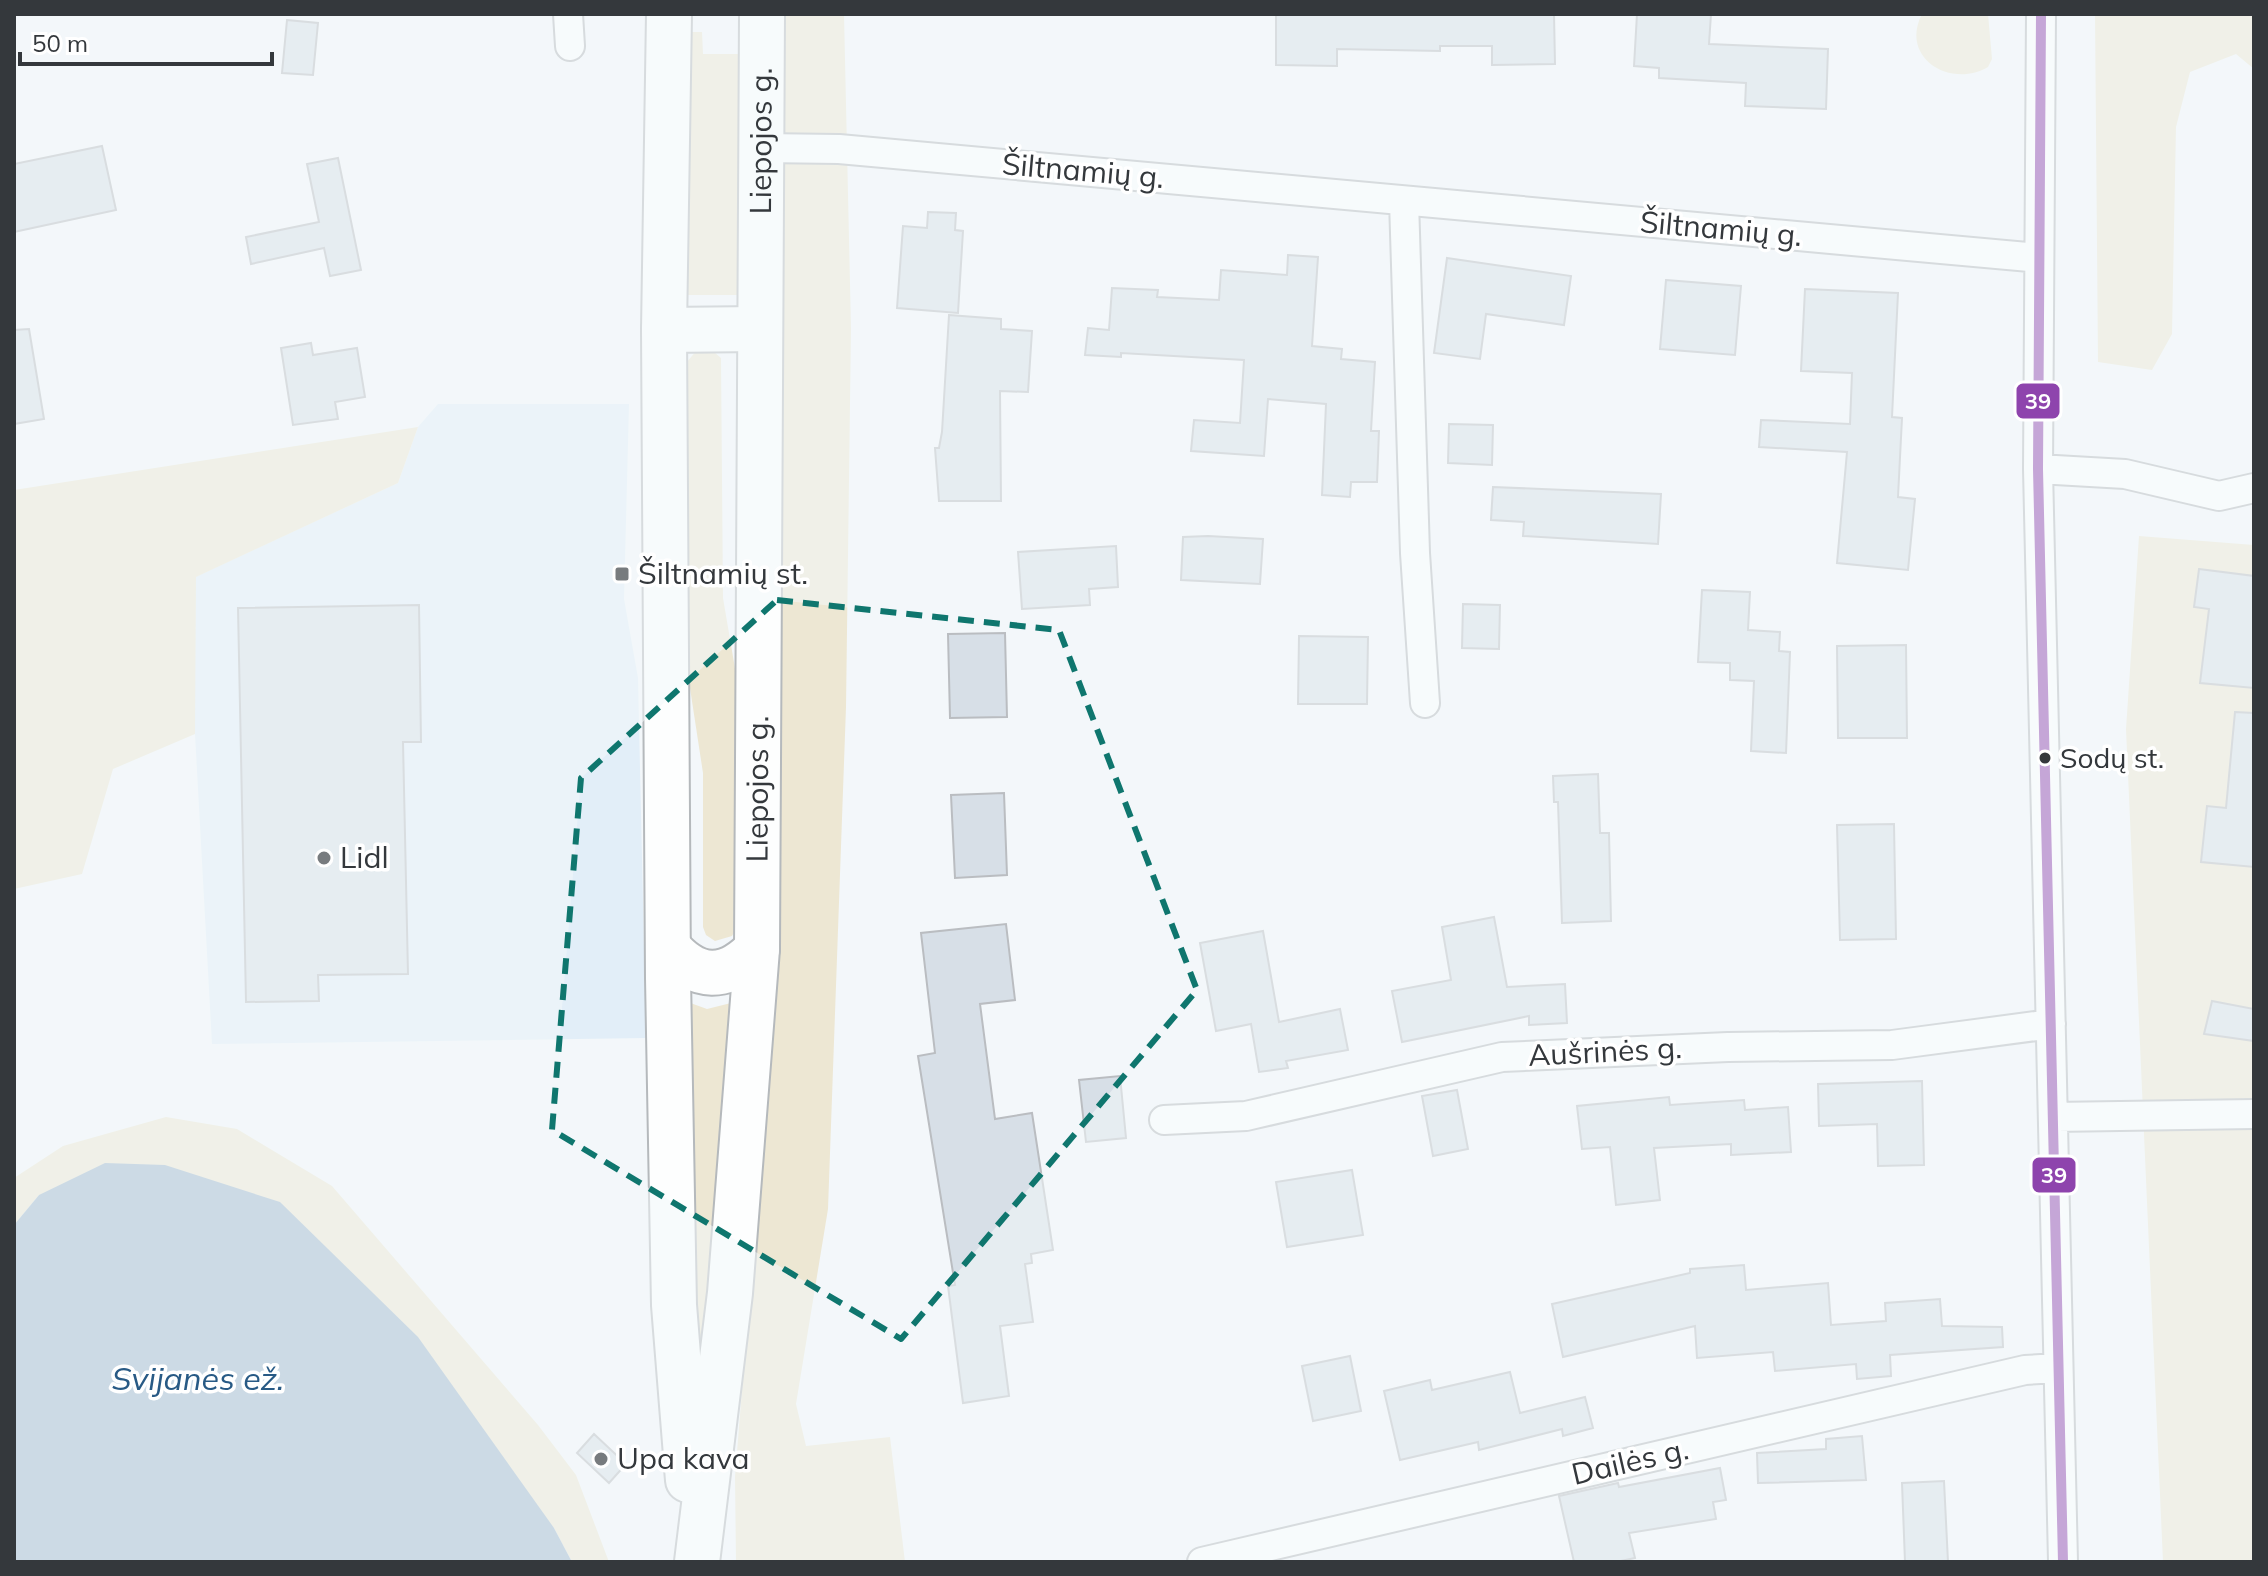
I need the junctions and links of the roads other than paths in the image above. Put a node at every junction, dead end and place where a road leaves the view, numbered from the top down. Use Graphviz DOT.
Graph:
graph roads {
  1 [pos="568,14"];
  2 [pos="669,14"];
  3 [pos="762,14"];
  4 [pos="2041,14"];
  5 [pos="570,46"];
  6 [pos="762,148"];
  7 [pos="1404,201"];
  8 [pos="2039,258"];
  9 [pos="759,329"];
  10 [pos="664,330"];
  11 [pos="2038,469"];
  12 [pos="2254,488"];
  13 [pos="2219,496"];
  14 [pos="2254,505"];
  15 [pos="1425,703"];
  16 [pos="668,947"];
  17 [pos="757,949"];
  18 [pos="2051,1024"];
  19 [pos="2254,1114"];
  20 [pos="2053,1117"];
  21 [pos="1164,1120"];
  22 [pos="2058,1368"];
  23 [pos="696,1562"];
  24 [pos="1202,1562"];
  25 [pos="2063,1562"];
  1 -- 5 [label="street"];
  2 -- 10 [label="main road, Liepojos g."];
  3 -- 6 [label="main road, Liepojos g."];
  4 -- 8 [label="street"];
  6 -- 7 [label="street, Šiltnamių g."];
  6 -- 9 [label="main road, Liepojos g."];
  7 -- 8 [label="street, Šiltnamių g."];
  7 -- 15 [label="street"];
  8 -- 11 [label="street"];
  9 -- 10 [label="main road"];
  9 -- 17 [label="main road, Liepojos g."];
  10 -- 16 [label="main road, Liepojos g."];
  11 -- 13 [label="street"];
  11 -- 18 [label="street"];
  12 -- 13 [label="street"];
  13 -- 14 [label="street"];
  16 -- 17 [label="main road"];
  16 -- 23 [label="main road, Liepojos g."];
  17 -- 23 [label="main road, Liepojos g."];
  18 -- 20 [label="street"];
  18 -- 21 [label="street, Aušrinės g."];
  19 -- 20 [label="street"];
  20 -- 22 [label="street"];
  22 -- 24 [label="street, Dailės g."];
  22 -- 25 [label="street"];
}
